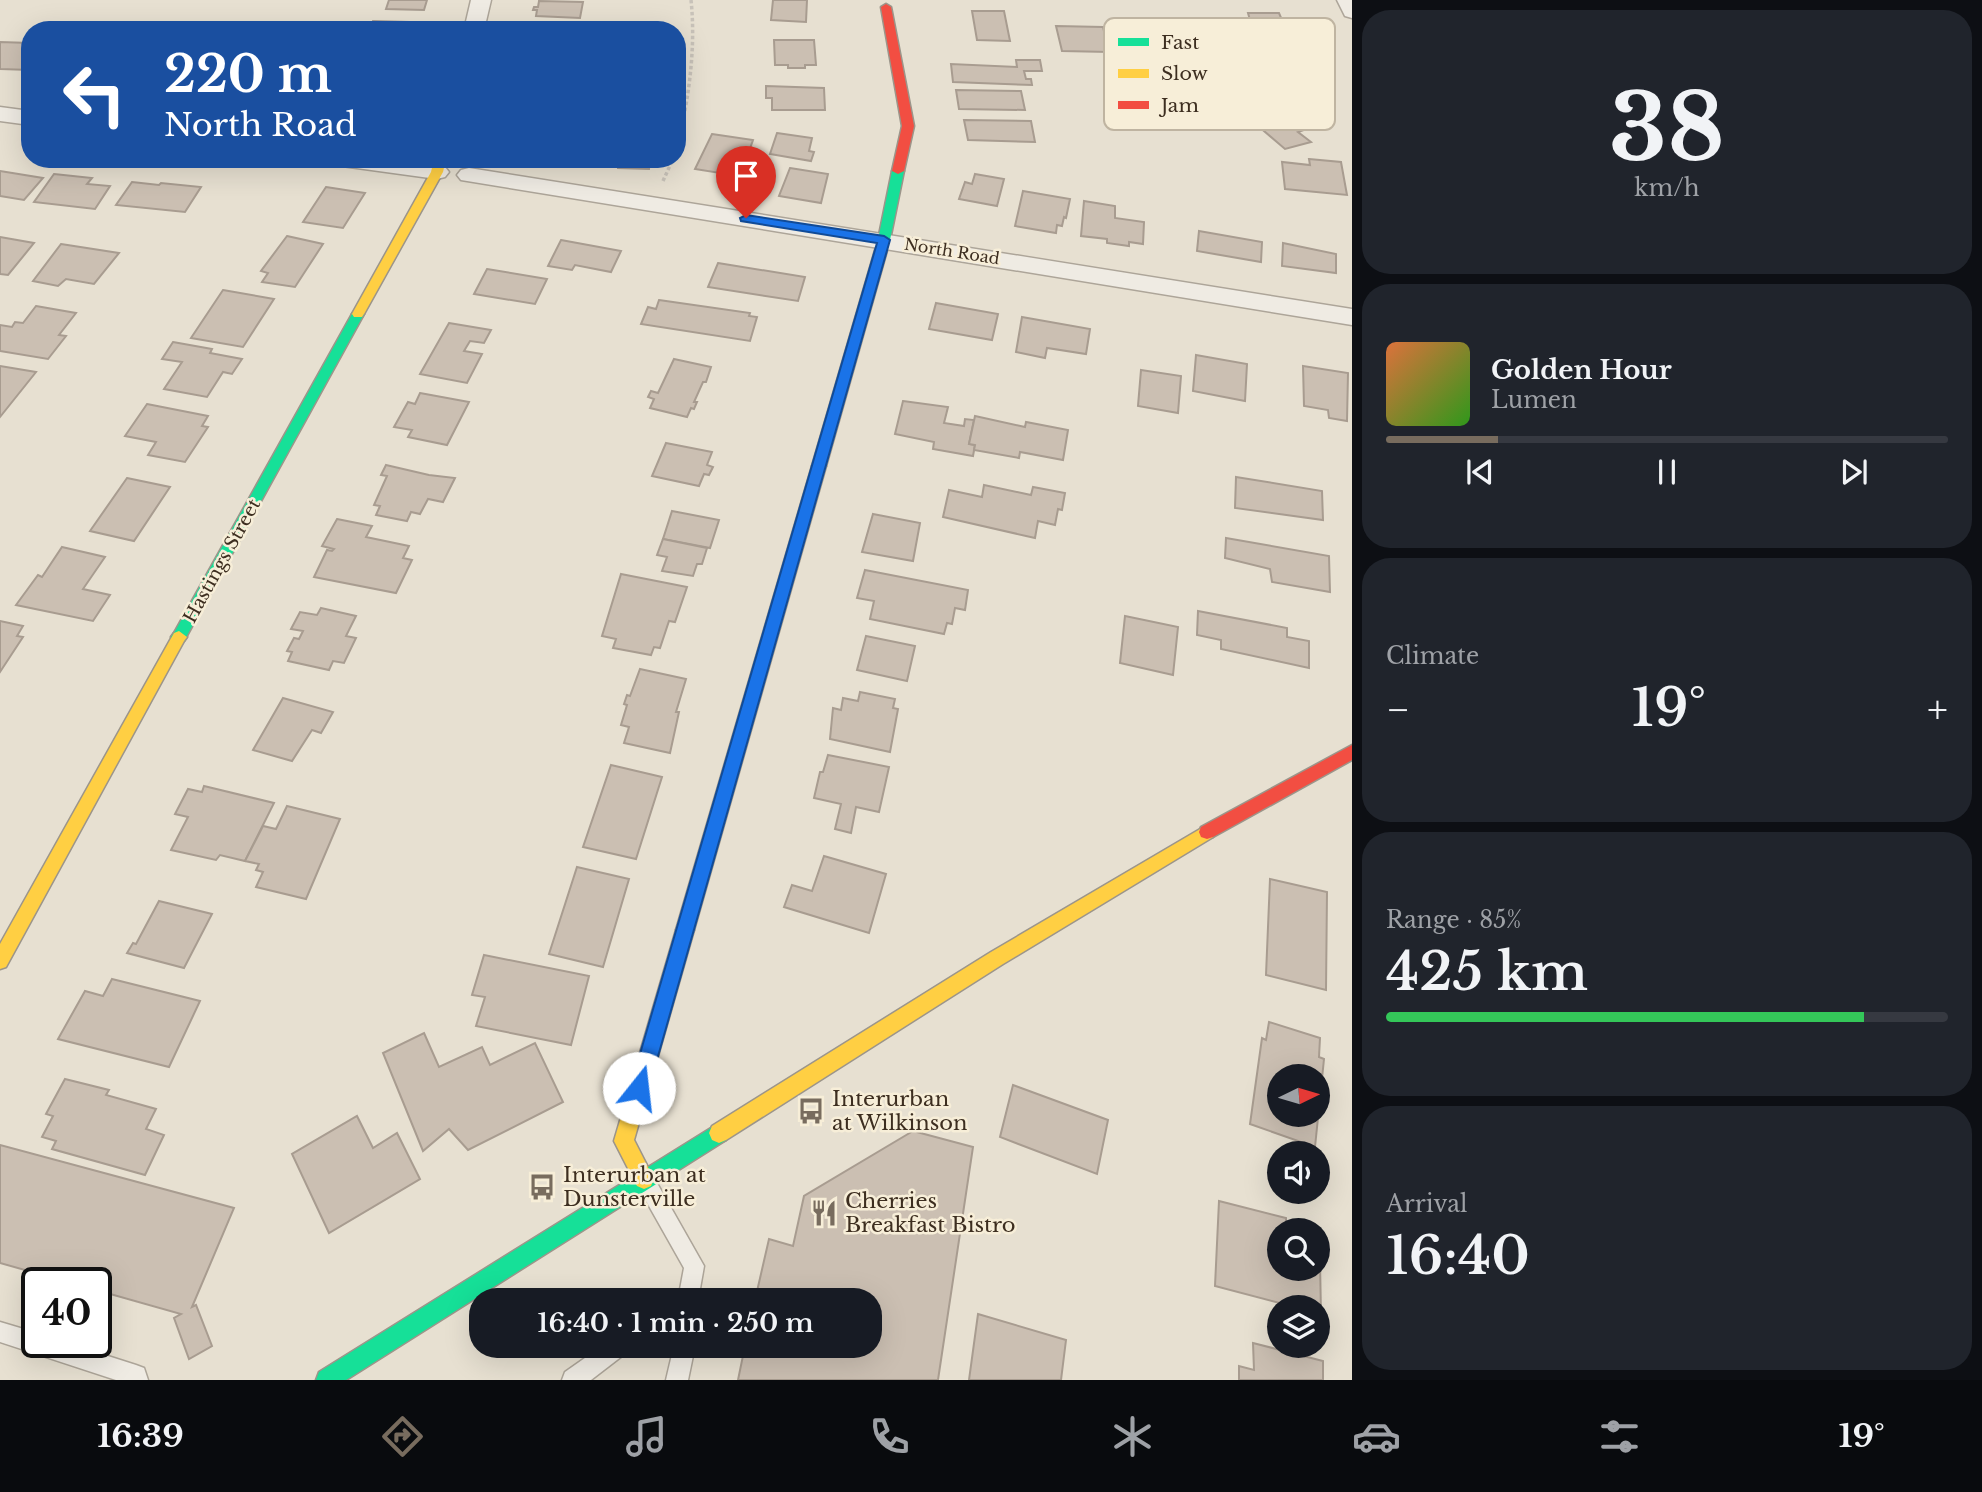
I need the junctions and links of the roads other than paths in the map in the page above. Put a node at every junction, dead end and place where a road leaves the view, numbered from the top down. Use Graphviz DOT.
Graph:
graph roads {
  1 [pos="481,0"];
  2 [pos="1347,0"];
  3 [pos="886,7"];
  4 [pos="1352,12"];
  5 [pos="476,21"];
  6 [pos="0,114"];
  7 [pos="21,117"];
  8 [pos="437,168"];
  9 [pos="469,175"];
  10 [pos="884,240"];
  11 [pos="1352,317"];
  12 [pos="1352,752"];
  13 [pos="0,961"];
  14 [pos="644,1179"];
  15 [pos="688,1288"];
  16 [pos="0,1332"];
  17 [pos="603,1358"];
  18 [pos="682,1358"];
  19 [pos="137,1380"];
  20 [pos="327,1380"];
  21 [pos="573,1380"];
  22 [pos="677,1380"];
  1 -- 5 [label="street"];
  2 -- 4 [label="street"];
  3 -- 10 [label="street"];
  6 -- 7 [label="street"];
  8 -- 13 [label="street, Hastings Street"];
  9 -- 10 [label="street, North Road"];
  10 -- 11 [label="street, North Road"];
  10 -- 14 [label="street"];
  12 -- 14 [label="street"];
  14 -- 15 [label="lane"];
  14 -- 20 [label="street"];
  16 -- 19 [label="lane"];
  17 -- 21 [label="lane"];
  18 -- 22 [label="lane"];
}
